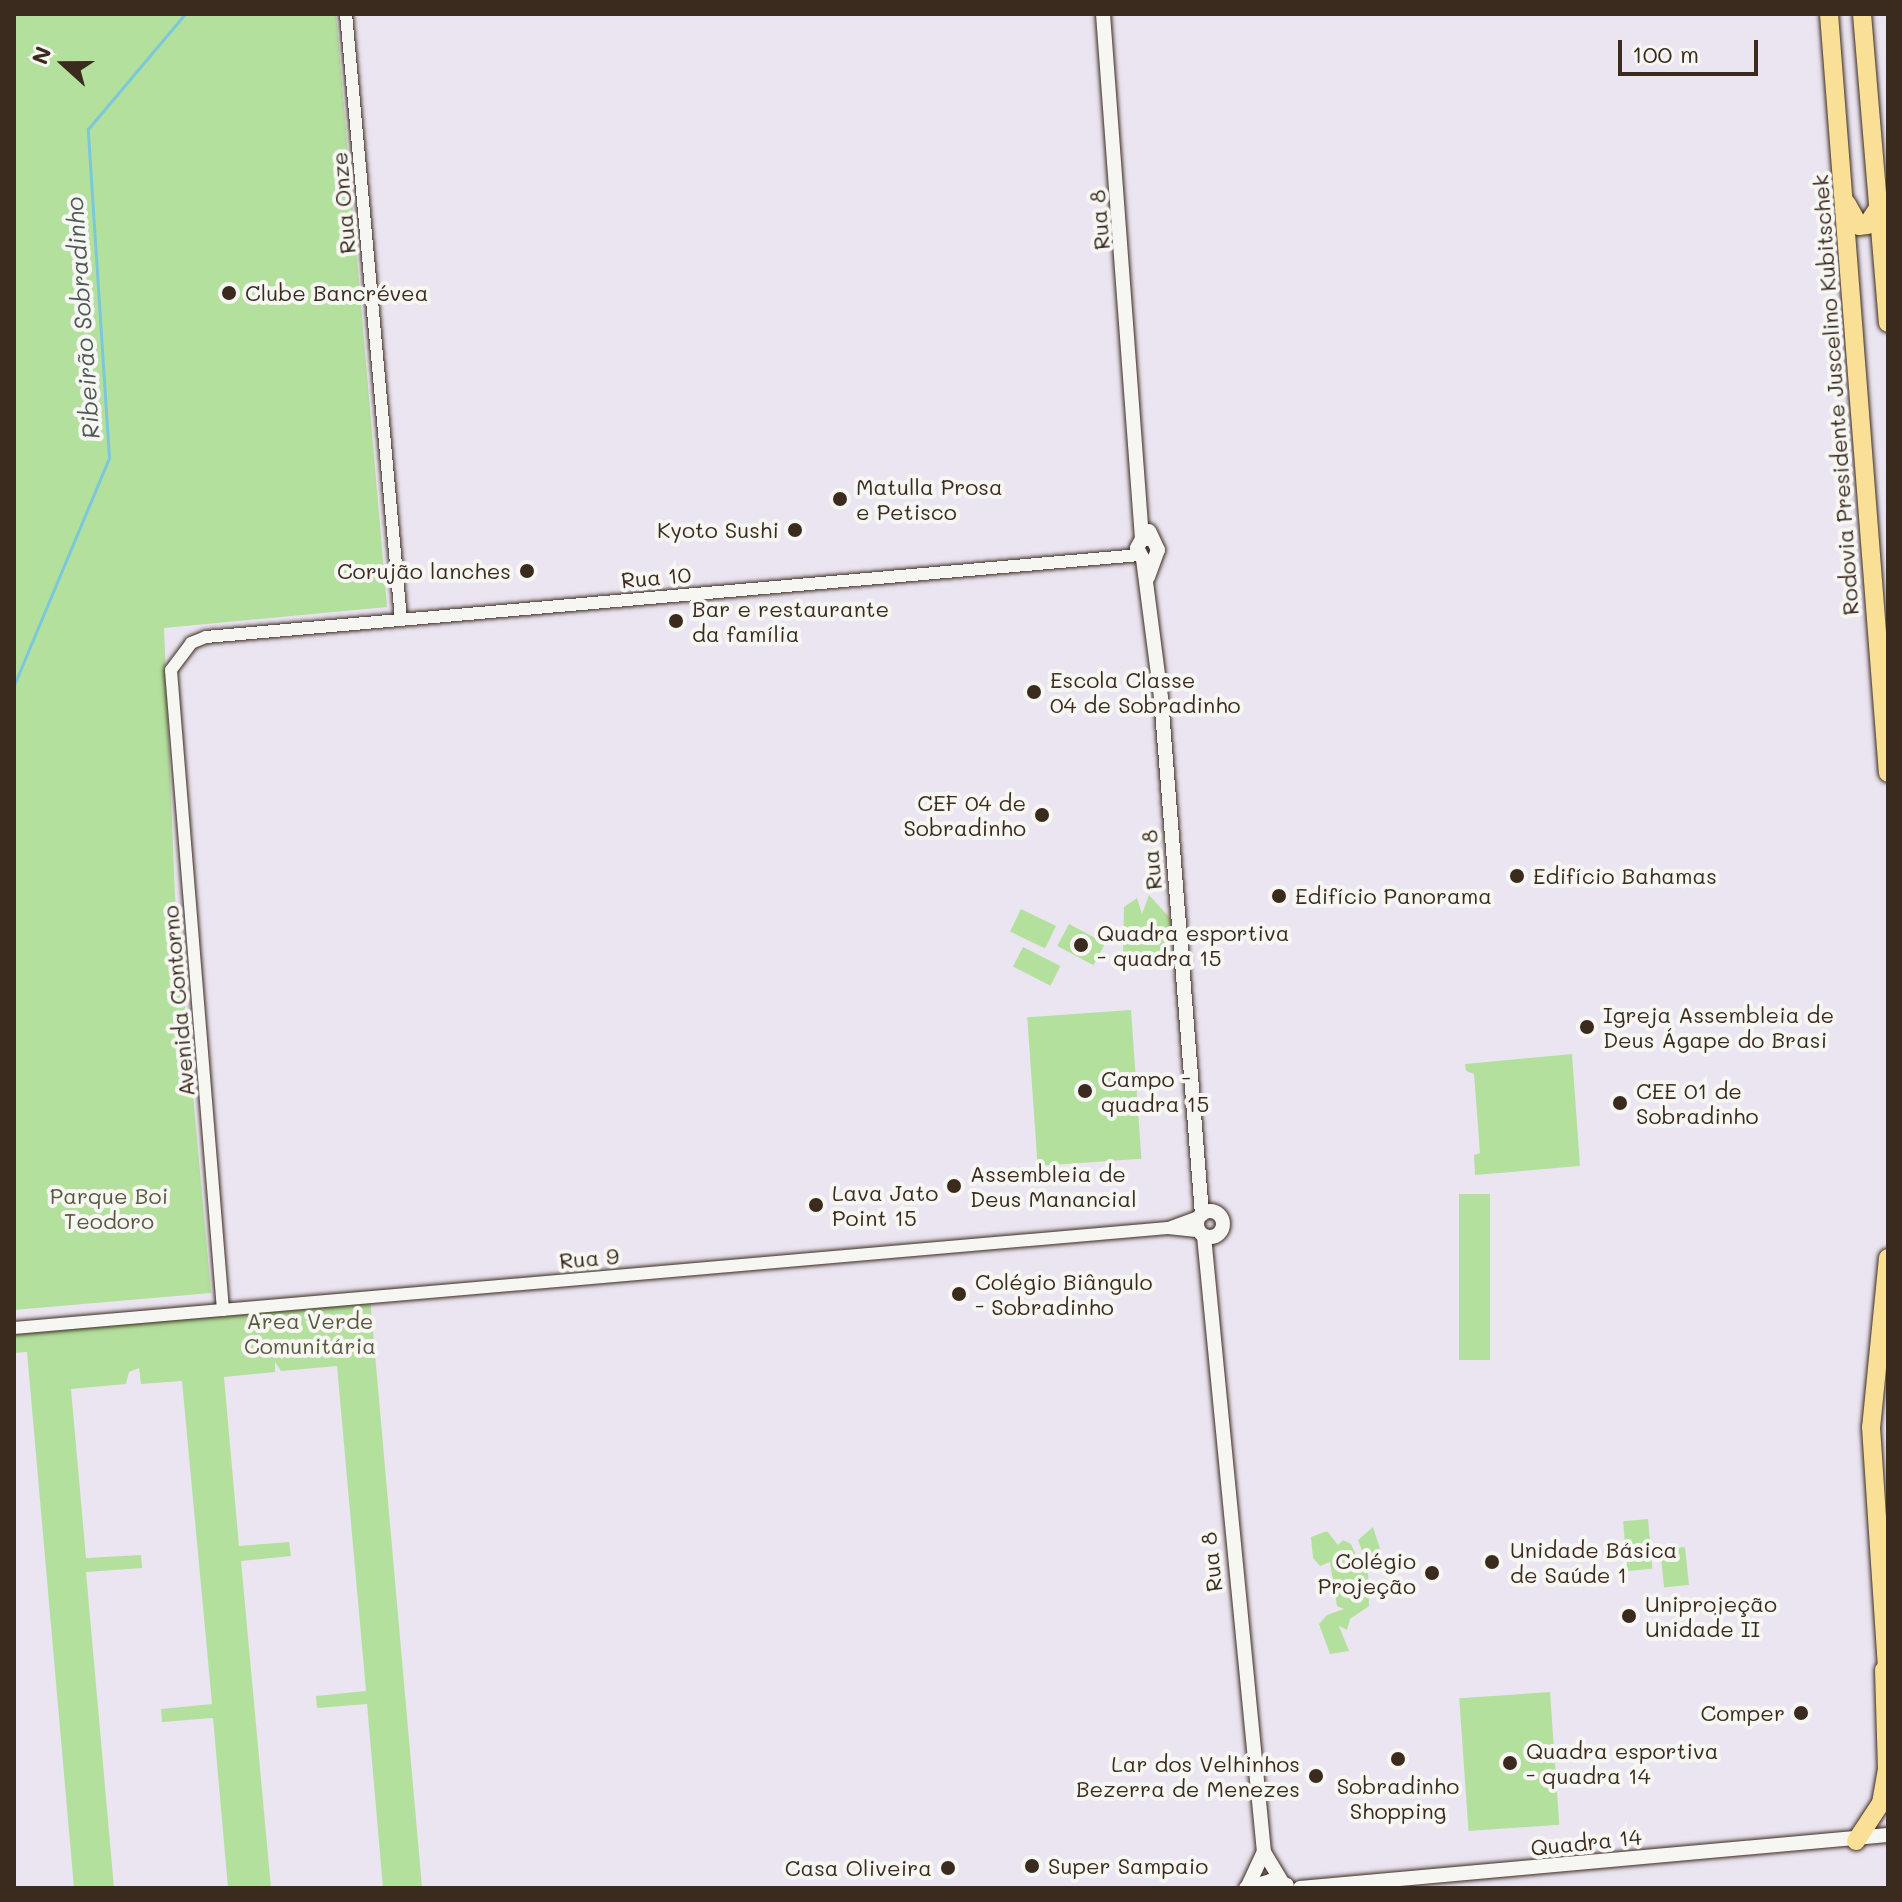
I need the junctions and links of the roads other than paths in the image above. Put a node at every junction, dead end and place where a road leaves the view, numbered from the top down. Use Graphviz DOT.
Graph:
graph roads {
  1 [pos="346,14"];
  2 [pos="1103,14"];
  3 [pos="1829,14"];
  4 [pos="1862,14"];
  5 [pos="1843,190"];
  6 [pos="1878,208"];
  7 [pos="1883,272"];
  8 [pos="1846,273"];
  9 [pos="1888,323"];
  10 [pos="1145,549"];
  11 [pos="401,620"];
  12 [pos="172,688"];
  13 [pos="1888,773"];
  14 [pos="1206,1224"];
  15 [pos="1888,1258"];
  16 [pos="223,1310"];
  17 [pos="14,1328"];
  18 [pos="1885,1655"];
  19 [pos="1888,1681"];
  20 [pos="1888,1835"];
  21 [pos="1856,1841"];
  22 [pos="1264,1852"];
  23 [pos="1410,1884"];
  24 [pos="1292,1886"];
  25 [pos="1246,1888"];
  1 -- 11 [label="street, Rua Onze"];
  2 -- 10 [label="main road, Rua 8"];
  3 -- 5 [label="highway, Rodovia Presidente Juscelino Kubitschek"];
  4 -- 6 [label="highway"];
  5 -- 6 [label="highway"];
  5 -- 8 [label="highway, Rodovia Presidente Juscelino Kubitschek"];
  6 -- 7 [label="highway"];
  7 -- 8 [label="highway"];
  7 -- 9 [label="highway"];
  8 -- 13 [label="highway, Rodovia Presidente Juscelino Kubitschek"];
  10 -- 11 [label="street, Rua 10"];
  10 -- 14 [label="main road, Rua 8"];
  11 -- 12 [label="street, Rua 10"];
  12 -- 16 [label="street, Avenida Contorno"];
  14 -- 16 [label="street, Rua 9"];
  14 -- 22 [label="main road, Rua 8"];
  15 -- 18 [label="highway"];
  16 -- 17 [label="street, Rua 9"];
  18 -- 19 [label="highway"];
  18 -- 21 [label="highway"];
  20 -- 21 [label="main road, Quadra 14"];
  21 -- 23 [label="main road, Quadra 14"];
  22 -- 24 [label="main road, Rua 8"];
  22 -- 25 [label="main road"];
  23 -- 24 [label="main road, Quadra 14"];
  24 -- 25 [label="main road, Quadra 14"];
}
